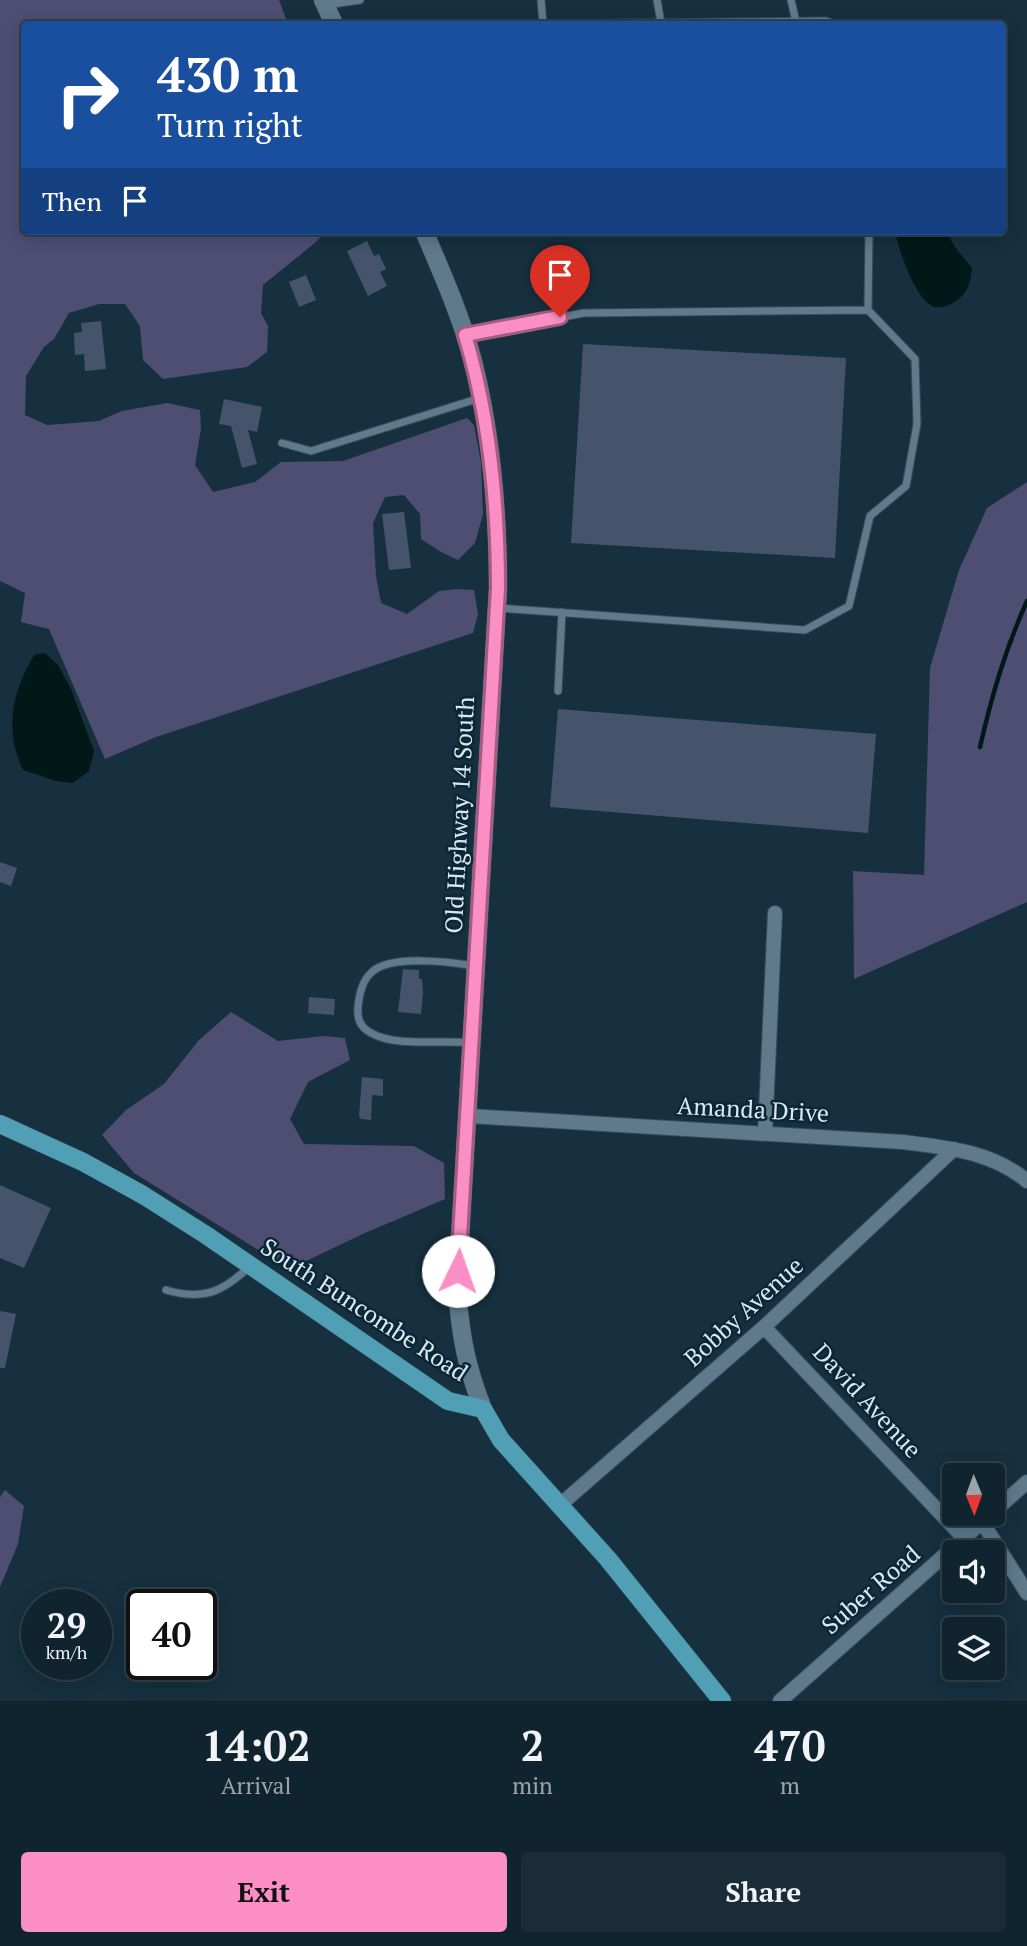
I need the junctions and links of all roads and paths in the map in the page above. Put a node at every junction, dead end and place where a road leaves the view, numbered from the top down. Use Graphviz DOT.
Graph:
graph roads {
  1 [pos="360,0"];
  2 [pos="541,0"];
  3 [pos="657,0"];
  4 [pos="791,0"];
  5 [pos="324,2"];
  6 [pos="333,21"];
  7 [pos="543,21"];
  8 [pos="660,21"];
  9 [pos="796,21"];
  10 [pos="426,235"];
  11 [pos="869,235"];
  12 [pos="868,310"];
  13 [pos="465,335"];
  14 [pos="481,398"];
  15 [pos="282,443"];
  16 [pos="497,608"];
  17 [pos="562,612"];
  18 [pos="558,691"];
  19 [pos="775,913"];
  20 [pos="476,967"];
  21 [pos="472,1043"];
  22 [pos="469,1116"];
  23 [pos="0,1124"];
  24 [pos="765,1133"];
  25 [pos="954,1149"];
  26 [pos="1027,1181"];
  27 [pos="251,1266"];
  28 [pos="166,1290"];
  29 [pos="764,1327"];
  30 [pos="483,1409"];
  31 [pos="1027,1482"];
  32 [pos="1005,1502"];
  33 [pos="560,1505"];
  34 [pos="978,1526"];
  35 [pos="994,1526"];
  36 [pos="964,1538"];
  37 [pos="1027,1593"];
  38 [pos="722,1701"];
  39 [pos="780,1701"];
  1 -- 5 [label="lane"];
  2 -- 7 [label="lane"];
  3 -- 8 [label="lane"];
  4 -- 9 [label="lane"];
  5 -- 6 [label="street"];
  10 -- 13 [label="street, Old Highway 14 South"];
  11 -- 12 [label="lane"];
  12 -- 13 [label="lane"];
  12 -- 17 [label="lane"];
  13 -- 14 [label="street, Old Highway 14 South"];
  14 -- 15 [label="lane"];
  14 -- 16 [label="street, Old Highway 14 South"];
  16 -- 17 [label="lane"];
  16 -- 20 [label="street, Old Highway 14 South"];
  17 -- 18 [label="lane"];
  19 -- 24 [label="street"];
  20 -- 21 [label="street, Old Highway 14 South"];
  20 -- 21 [label="lane"];
  21 -- 22 [label="street, Old Highway 14 South"];
  22 -- 24 [label="street, Amanda Drive"];
  22 -- 30 [label="street, Old Highway 14 South"];
  23 -- 27 [label="main road, South Buncombe Road"];
  24 -- 25 [label="street, Amanda Drive"];
  25 -- 26 [label="street, Amanda Drive"];
  25 -- 29 [label="street, Bobby Avenue"];
  27 -- 28 [label="lane"];
  27 -- 30 [label="main road, South Buncombe Road"];
  29 -- 33 [label="street, Bobby Avenue"];
  29 -- 36 [label="street, David Avenue"];
  30 -- 33 [label="main road, South Buncombe Road"];
  31 -- 32 [label="street, Suber Road"];
  33 -- 38 [label="main road, South Buncombe Road"];
  34 -- 36 [label="street, Suber Road"];
  35 -- 37 [label="street"];
  36 -- 39 [label="street, Suber Road"];
}
